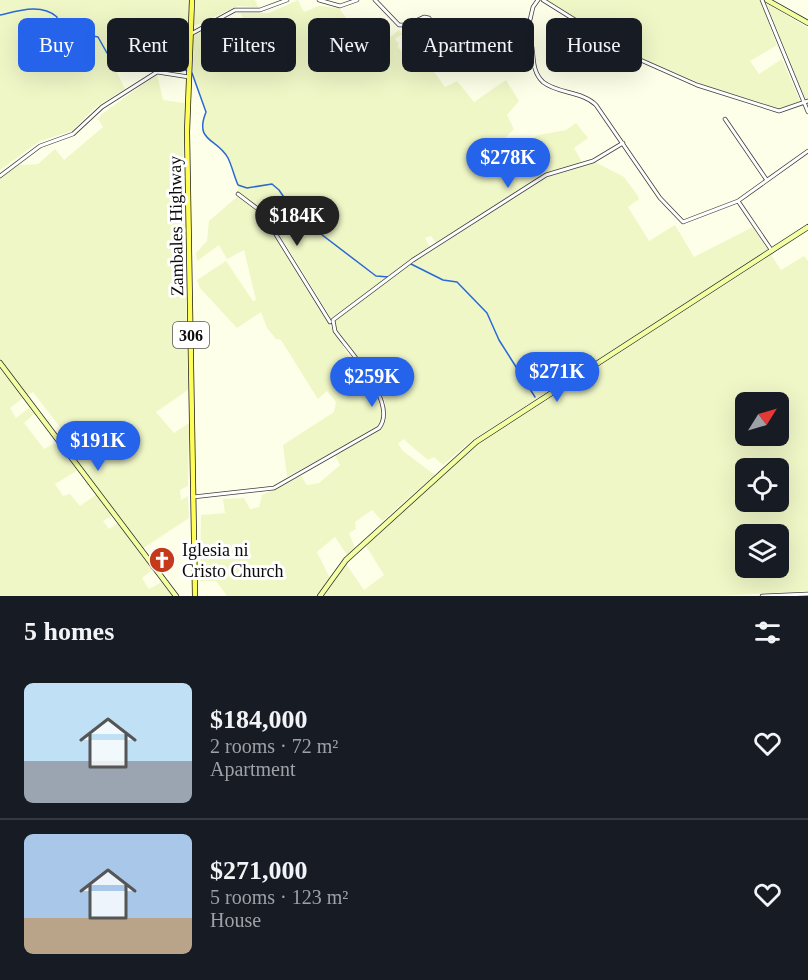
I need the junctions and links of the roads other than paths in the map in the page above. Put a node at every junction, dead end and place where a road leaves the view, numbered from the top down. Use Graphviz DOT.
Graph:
graph roads {
  1 [pos="192,0"];
  2 [pos="287,0"];
  3 [pos="319,0"];
  4 [pos="357,0"];
  5 [pos="375,0"];
  6 [pos="538,0"];
  7 [pos="543,0"];
  8 [pos="764,0"];
  9 [pos="530,18"];
  10 [pos="808,23"];
  11 [pos="402,25"];
  12 [pos="191,34"];
  13 [pos="534,66"];
  14 [pos="189,74"];
  15 [pos="806,101"];
  16 [pos="808,112"];
  17 [pos="724,119"];
  18 [pos="623,143"];
  19 [pos="808,151"];
  20 [pos="0,176"];
  21 [pos="766,179"];
  22 [pos="238,194"];
  23 [pos="738,201"];
  24 [pos="808,227"];
  25 [pos="772,251"];
  26 [pos="332,324"];
  27 [pos="0,363"];
  28 [pos="193,497"];
  29 [pos="808,594"];
  30 [pos="176,596"];
  31 [pos="195,596"];
  32 [pos="320,596"];
  33 [pos="762,596"];
  1 -- 12 [label="main road, Zambales Highway / 306"];
  2 -- 12 [label="street"];
  3 -- 4 [label="street"];
  5 -- 11 [label="street"];
  6 -- 9 [label="street"];
  7 -- 15 [label="street"];
  8 -- 10 [label="street"];
  8 -- 15 [label="street"];
  12 -- 14 [label="main road, Zambales Highway / 306"];
  13 -- 18 [label="street"];
  14 -- 20 [label="street"];
  14 -- 28 [label="main road, Zambales Highway / 306"];
  15 -- 16 [label="street"];
  17 -- 21 [label="street"];
  18 -- 23 [label="street"];
  18 -- 26 [label="street"];
  19 -- 21 [label="street"];
  21 -- 23 [label="street"];
  22 -- 26 [label="street"];
  23 -- 25 [label="street"];
  24 -- 25 [label="street"];
  25 -- 32 [label="street"];
  26 -- 28 [label="street"];
  27 -- 30 [label="street"];
  28 -- 31 [label="main road, Zambales Highway / 306"];
  29 -- 33 [label="street"];
}
